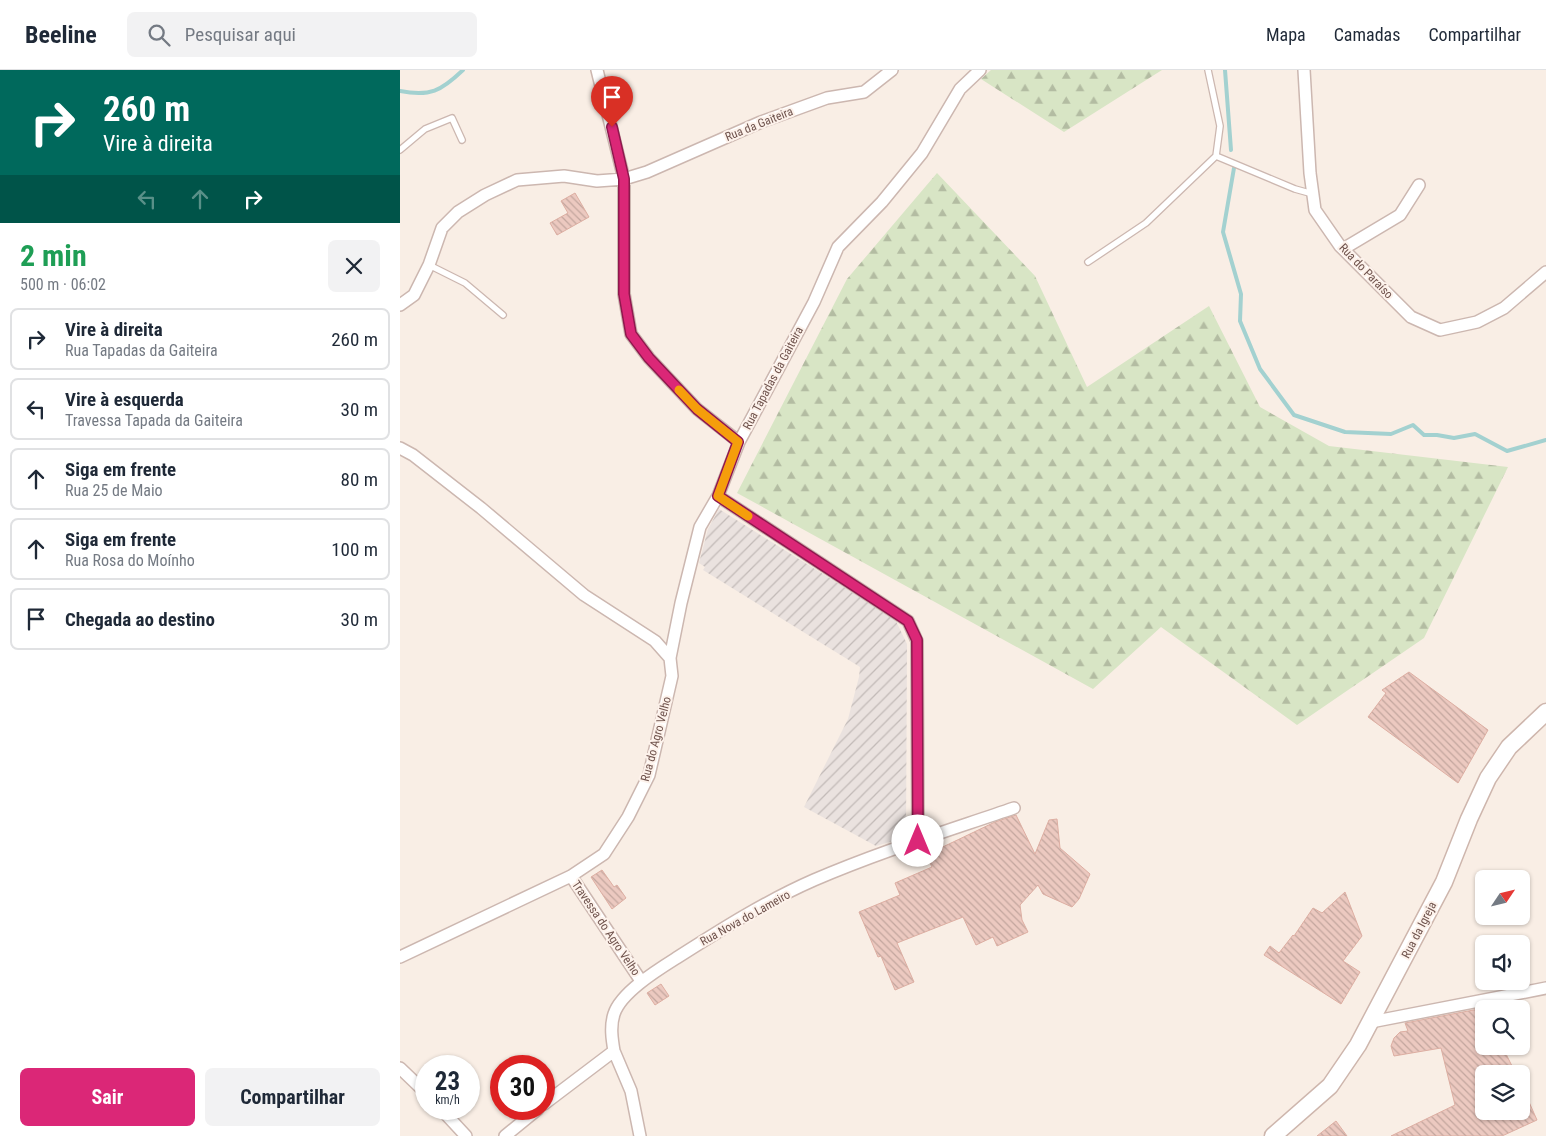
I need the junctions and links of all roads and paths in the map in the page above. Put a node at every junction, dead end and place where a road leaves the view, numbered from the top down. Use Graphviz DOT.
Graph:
graph roads {
  1 [pos="597,70"];
  2 [pos="892,70"];
  3 [pos="980,70"];
  4 [pos="1208,70"];
  5 [pos="1304,70"];
  6 [pos="462,140"];
  7 [pos="400,150"];
  8 [pos="1216,156"];
  9 [pos="624,179"];
  10 [pos="1419,185"];
  11 [pos="1313,194"];
  12 [pos="1343,249"];
  13 [pos="1088,262"];
  14 [pos="429,266"];
  15 [pos="1546,272"];
  16 [pos="400,305"];
  17 [pos="503,315"];
  18 [pos="738,442"];
  19 [pos="400,448"];
  20 [pos="718,496"];
  21 [pos="670,658"];
  22 [pos="1546,712"];
  23 [pos="1014,808"];
  24 [pos="918,841"];
  25 [pos="571,876"];
  26 [pos="400,957"];
  27 [pos="641,981"];
  28 [pos="1546,988"];
  29 [pos="1371,1022"];
  30 [pos="614,1051"];
  31 [pos="400,1068"];
  32 [pos="415,1082"];
  33 [pos="555,1096"];
  34 [pos="451,1120"];
  35 [pos="525,1120"];
  36 [pos="466,1136"];
  37 [pos="505,1136"];
  38 [pos="640,1136"];
  39 [pos="1273,1136"];
  1 -- 9 [label="street"];
  2 -- 9 [label="street, Rua da Gaiteira"];
  3 -- 18 [label="street, Rua Tapadas da Gaiteira"];
  4 -- 8 [label="lane"];
  5 -- 11 [label="street, Rua do Paraíso"];
  6 -- 7 [label="lane"];
  8 -- 11 [label="lane"];
  8 -- 13 [label="lane"];
  9 -- 14 [label="street"];
  9 -- 18 [label="street"];
  10 -- 12 [label="street"];
  11 -- 12 [label="street, Rua do Paraíso"];
  12 -- 15 [label="street, Rua do Paraíso"];
  14 -- 16 [label="street"];
  14 -- 17 [label="lane"];
  18 -- 20 [label="street, Rua Tapadas da Gaiteira"];
  19 -- 21 [label="street"];
  20 -- 21 [label="street, Rua Tapadas da Gaiteira"];
  20 -- 24 [label="street"];
  21 -- 25 [label="street, Rua do Agro Velho"];
  22 -- 29 [label="main road, Rua da Igreja"];
  23 -- 24 [label="street, Rua Nova do Lameiro"];
  24 -- 27 [label="street, Rua Nova do Lameiro"];
  25 -- 26 [label="street, Rua do Agro Velho"];
  25 -- 27 [label="street, Travessa do Agro Velho"];
  27 -- 30 [label="street, Rua Nova do Lameiro"];
  28 -- 29 [label="street"];
  29 -- 39 [label="main road, Rua da Igreja"];
  30 -- 33 [label="street"];
  30 -- 38 [label="street, Rua Nova do Lameiro"];
  31 -- 32 [label="street"];
  34 -- 36 [label="street"];
  35 -- 37 [label="street"];
}
